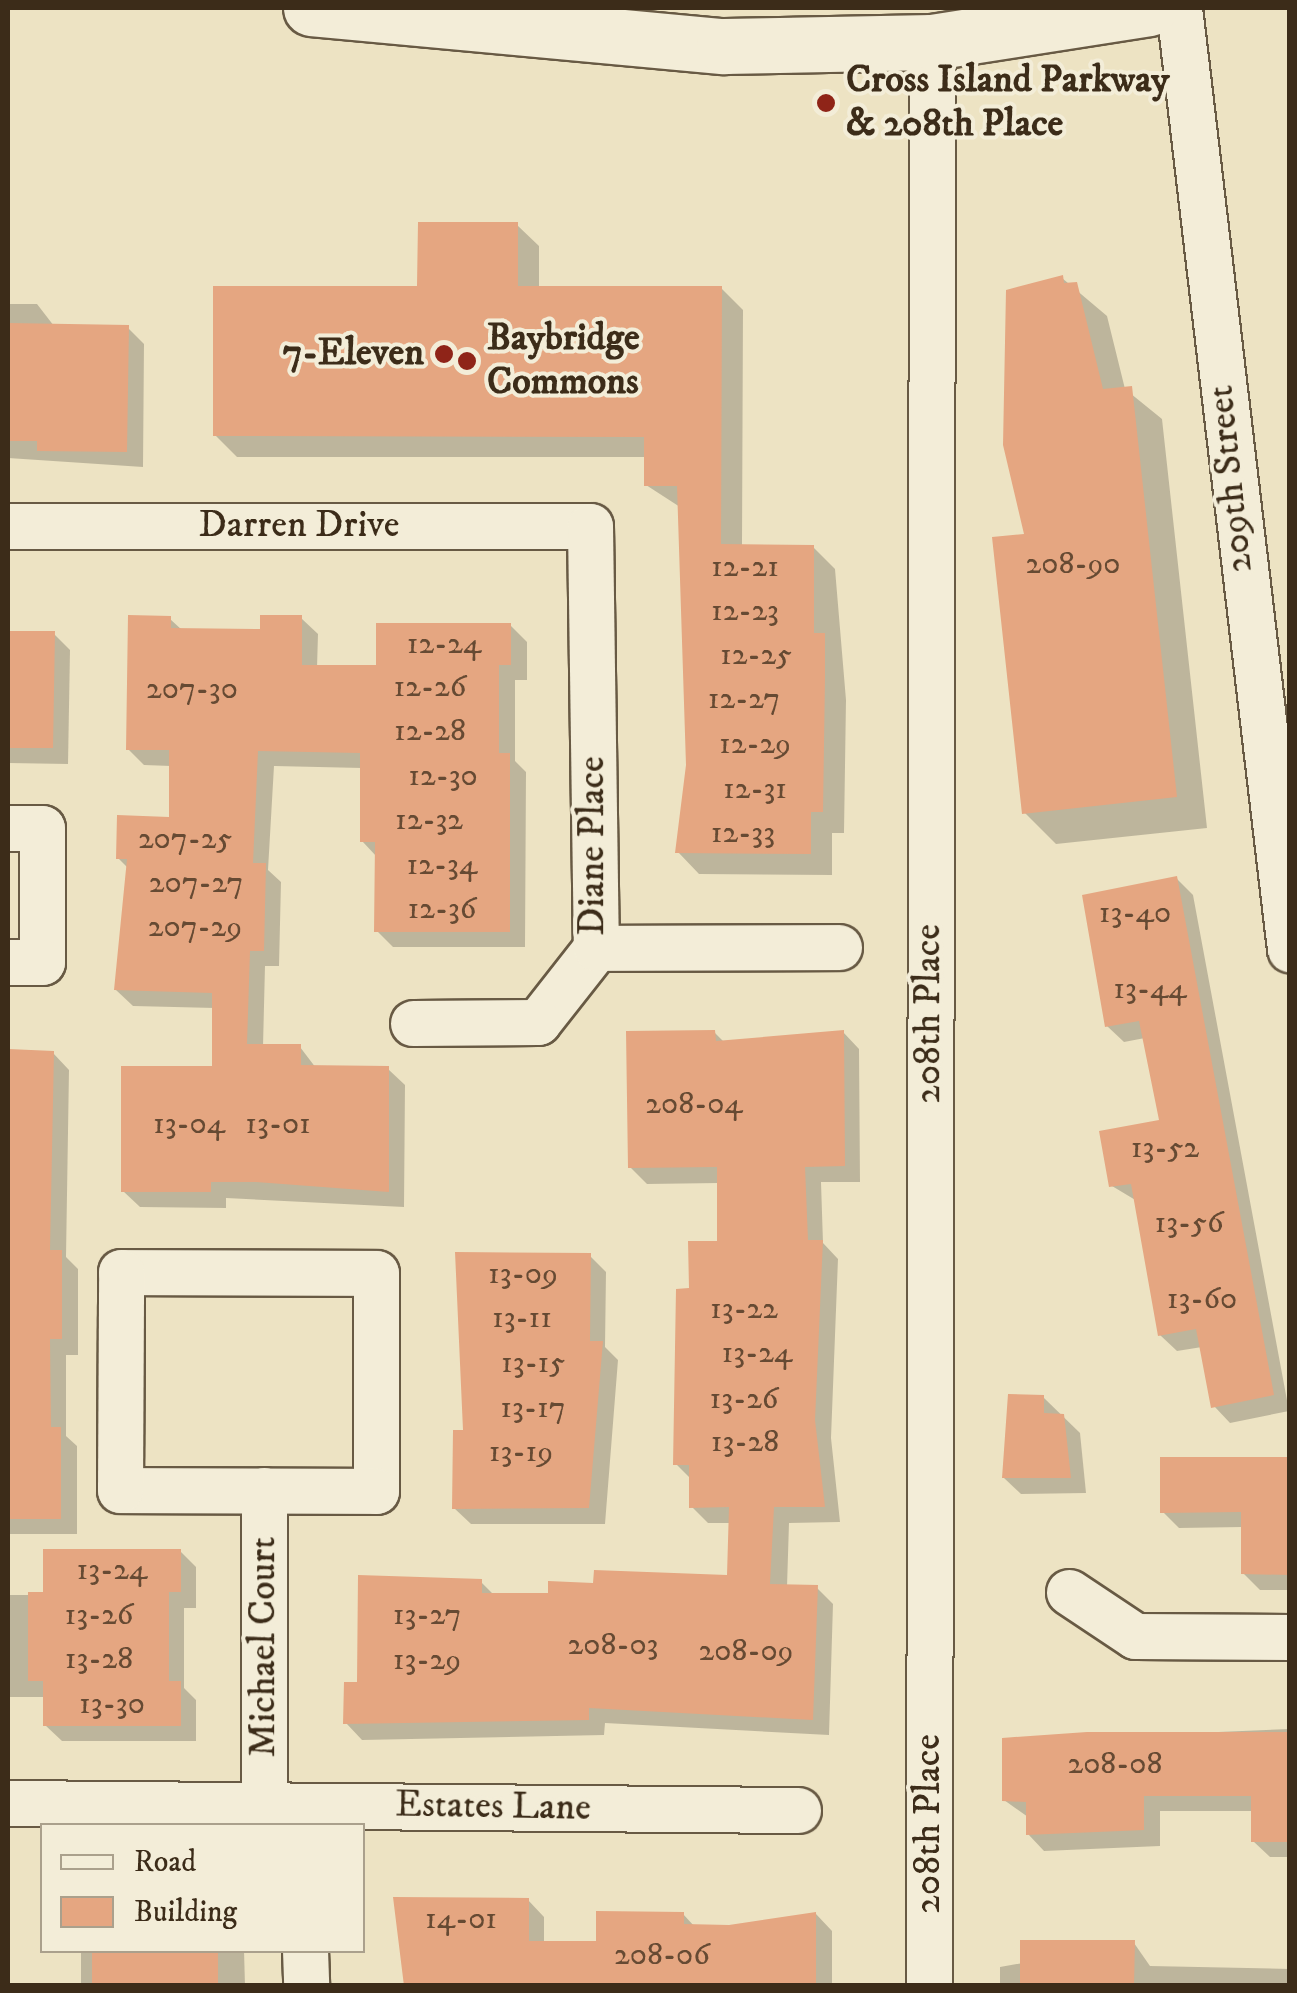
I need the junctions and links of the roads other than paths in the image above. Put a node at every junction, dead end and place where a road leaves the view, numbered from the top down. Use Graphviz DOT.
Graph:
graph roads {
  1 [pos="311,8"];
  2 [pos="1149,8"];
  3 [pos="1179,8"];
  4 [pos="932,42"];
  5 [pos="8,526"];
  6 [pos="590,526"];
  7 [pos="8,828"];
  8 [pos="839,947"];
  9 [pos="596,948"];
  10 [pos="1290,950"];
  11 [pos="8,962"];
  12 [pos="413,1023"];
  13 [pos="264,1490"];
  14 [pos="1069,1592"];
  15 [pos="1290,1637"];
  16 [pos="8,1804"];
  17 [pos="798,1810"];
  18 [pos="290,1811"];
  19 [pos="306,1953"];
  20 [pos="306,1986"];
  21 [pos="929,1986"];
  1 -- 4 [label="street"];
  2 -- 4 [label="street"];
  3 -- 10 [label="street, 209th Street"];
  4 -- 21 [label="street, 208th Place"];
  5 -- 6 [label="street, Darren Drive"];
  6 -- 9 [label="street, Diane Place"];
  7 -- 11 [label="street"];
  8 -- 9 [label="street"];
  9 -- 12 [label="street, Diane Place"];
  13 -- 13 [label="street, Michael Court"];
  13 -- 18 [label="street, Michael Court"];
  14 -- 15 [label="street"];
  16 -- 18 [label="street, Estates Lane"];
  17 -- 18 [label="street, Estates Lane"];
  19 -- 20 [label="street"];
}
